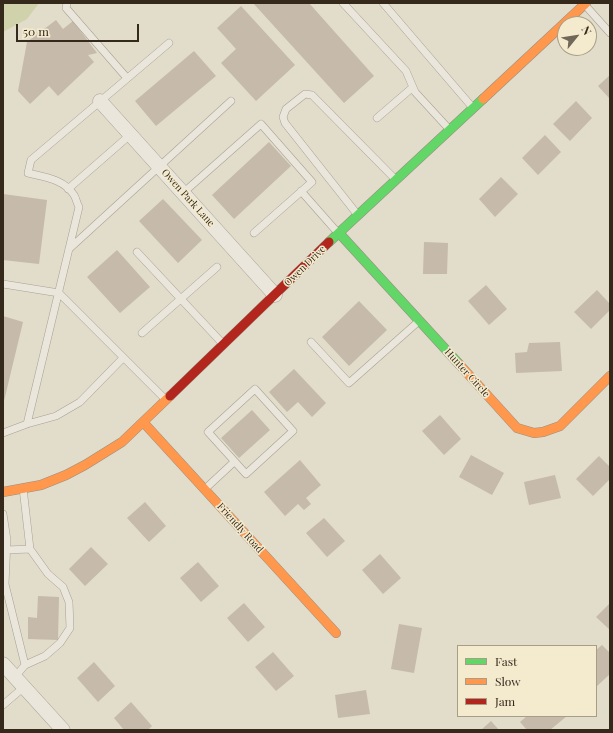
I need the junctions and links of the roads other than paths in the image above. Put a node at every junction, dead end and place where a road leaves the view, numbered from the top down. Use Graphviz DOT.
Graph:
graph roads {
  1 [pos="67,3"];
  2 [pos="343,3"];
  3 [pos="585,4"];
  4 [pos="388,5"];
  5 [pos="610,33"];
  6 [pos="169,43"];
  7 [pos="127,78"];
  8 [pos="413,87"];
  9 [pos="100,101"];
  10 [pos="231,101"];
  11 [pos="473,108"];
  12 [pos="377,118"];
  13 [pos="450,130"];
  14 [pos="130,135"];
  15 [pos="159,167"];
  16 [pos="396,180"];
  17 [pos="68,189"];
  18 [pos="301,191"];
  19 [pos="183,193"];
  20 [pos="358,215"];
  21 [pos="254,233"];
  22 [pos="339,233"];
  23 [pos="69,249"];
  24 [pos="137,252"];
  25 [pos="217,267"];
  26 [pos="3,284"];
  27 [pos="59,293"];
  28 [pos="275,295"];
  29 [pos="181,299"];
  30 [pos="419,321"];
  31 [pos="142,333"];
  32 [pos="311,342"];
  33 [pos="224,344"];
  34 [pos="123,358"];
  35 [pos="610,376"];
  36 [pos="166,400"];
  37 [pos="143,422"];
  38 [pos="27,424"];
  39 [pos="3,432"];
  40 [pos="234,462"];
  41 [pos="23,488"];
  42 [pos="204,489"];
  43 [pos="3,492"];
  44 [pos="3,514"];
  45 [pos="30,548"];
  46 [pos="7,550"];
  47 [pos="336,633"];
  48 [pos="3,664"];
  49 [pos="25,665"];
  50 [pos="19,682"];
  51 [pos="3,705"];
  52 [pos="63,730"];
  1 -- 7 [label="lane"];
  2 -- 8 [label="lane"];
  3 -- 5 [label="lane"];
  3 -- 11 [label="main road, Owen Drive"];
  4 -- 11 [label="lane"];
  6 -- 7 [label="lane"];
  7 -- 9 [label="lane"];
  8 -- 12 [label="lane"];
  8 -- 13 [label="lane"];
  9 -- 14 [label="street, Owen Park Lane"];
  9 -- 17 [label="lane"];
  10 -- 15 [label="lane"];
  11 -- 13 [label="main road, Owen Drive"];
  13 -- 16 [label="main road, Owen Drive"];
  14 -- 15 [label="street, Owen Park Lane"];
  14 -- 17 [label="lane"];
  15 -- 19 [label="street, Owen Park Lane"];
  15 -- 23 [label="lane"];
  16 -- 20 [label="main road, Owen Drive"];
  16 -- 20 [label="lane"];
  17 -- 23 [label="lane"];
  18 -- 19 [label="lane"];
  18 -- 21 [label="lane"];
  18 -- 22 [label="lane"];
  19 -- 28 [label="street, Owen Park Lane"];
  20 -- 22 [label="main road, Owen Drive"];
  22 -- 28 [label="main road, Owen Drive"];
  22 -- 30 [label="main road, Hunter Circle"];
  23 -- 27 [label="lane"];
  24 -- 29 [label="lane"];
  25 -- 29 [label="lane"];
  26 -- 27 [label="lane"];
  27 -- 34 [label="lane"];
  27 -- 38 [label="lane"];
  28 -- 33 [label="main road, Owen Drive"];
  29 -- 31 [label="lane"];
  29 -- 33 [label="lane"];
  30 -- 32 [label="lane"];
  30 -- 35 [label="main road, Hunter Circle"];
  33 -- 36 [label="main road, Owen Drive"];
  34 -- 36 [label="lane"];
  34 -- 38 [label="lane"];
  36 -- 37 [label="main road, Owen Drive"];
  37 -- 41 [label="main road, Owen Drive"];
  37 -- 42 [label="main road, Friendly Road"];
  38 -- 39 [label="lane"];
  40 -- 40 [label="lane"];
  40 -- 42 [label="lane"];
  41 -- 43 [label="main road, Owen Drive"];
  41 -- 45 [label="lane"];
  42 -- 47 [label="main road, Friendly Road"];
  44 -- 46 [label="lane"];
  45 -- 46 [label="lane"];
  45 -- 49 [label="lane"];
  46 -- 49 [label="lane"];
  48 -- 50 [label="street"];
  49 -- 50 [label="lane"];
  50 -- 51 [label="lane"];
  50 -- 52 [label="street"];
}
